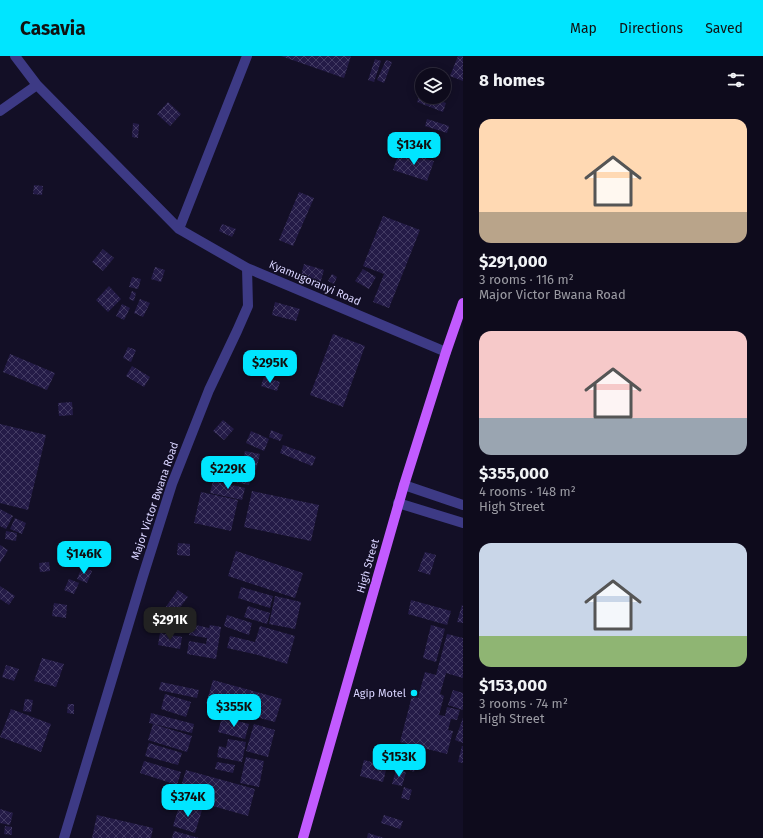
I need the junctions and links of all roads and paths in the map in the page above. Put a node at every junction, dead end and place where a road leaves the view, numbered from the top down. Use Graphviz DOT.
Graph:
graph roads {
  1 [pos="15,56"];
  2 [pos="247,56"];
  3 [pos="37,85"];
  4 [pos="0,111"];
  5 [pos="178,229"];
  6 [pos="247,268"];
  7 [pos="463,304"];
  8 [pos="446,352"];
  9 [pos="404,485"];
  10 [pos="398,503"];
  11 [pos="463,505"];
  12 [pos="463,523"];
  13 [pos="64,838"];
  14 [pos="303,838"];
  1 -- 3 [label="street, Kyamugoranyi Road"];
  2 -- 5 [label="street"];
  3 -- 4 [label="street"];
  3 -- 5 [label="street, Kyamugoranyi Road"];
  5 -- 6 [label="street, Kyamugoranyi Road"];
  6 -- 8 [label="street, Kyamugoranyi Road"];
  6 -- 13 [label="street, Major Victor Bwana Road"];
  7 -- 8 [label="main road, High Street"];
  8 -- 9 [label="main road, High Street"];
  9 -- 10 [label="main road, High Street"];
  9 -- 11 [label="street"];
  10 -- 12 [label="street"];
  10 -- 14 [label="main road, High Street"];
}
